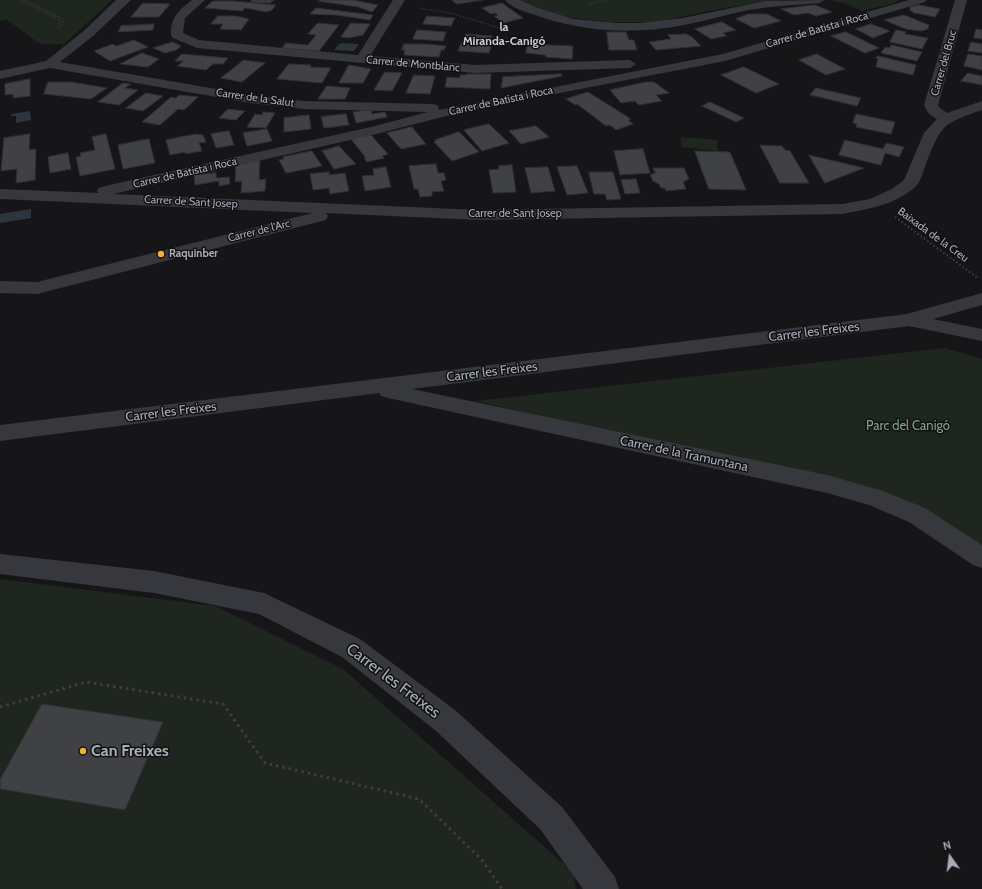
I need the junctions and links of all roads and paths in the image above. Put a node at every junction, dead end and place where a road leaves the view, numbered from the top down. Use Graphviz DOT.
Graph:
graph roads {
  1 [pos="20,0"];
  2 [pos="25,0"];
  3 [pos="125,0"];
  4 [pos="199,0"];
  5 [pos="511,0"];
  6 [pos="818,0"];
  7 [pos="895,0"];
  8 [pos="961,0"];
  9 [pos="917,1"];
  10 [pos="398,2"];
  11 [pos="506,30"];
  12 [pos="62,33"];
  13 [pos="59,36"];
  14 [pos="361,60"];
  15 [pos="697,61"];
  16 [pos="50,64"];
  17 [pos="0,75"];
  18 [pos="982,105"];
  19 [pos="461,108"];
  20 [pos="946,118"];
  21 [pos="0,194"];
  22 [pos="79,197"];
  23 [pos="874,202"];
  24 [pos="342,210"];
  25 [pos="982,281"];
  26 [pos="0,287"];
  27 [pos="982,299"];
  28 [pos="908,320"];
  29 [pos="982,335"];
  30 [pos="371,388"];
  31 [pos="0,433"];
  32 [pos="982,558"];
  33 [pos="0,564"];
  34 [pos="0,707"];
  35 [pos="502,889"];
  36 [pos="603,889"];
  1 -- 13 [label="path"];
  2 -- 12 [label="path"];
  3 -- 16 [label="street"];
  4 -- 14 [label="street, Carrer de Montblanc"];
  5 -- 6 [label="street"];
  7 -- 9 [label="street"];
  8 -- 20 [label="street, Carrer del Bruc"];
  9 -- 15 [label="street, Carrer de Batista i Roca"];
  10 -- 11 [label="path"];
  10 -- 14 [label="street"];
  14 -- 15 [label="street, Carrer de Montblanc"];
  15 -- 19 [label="street, Carrer de Batista i Roca"];
  16 -- 17 [label="street"];
  16 -- 19 [label="street, Carrer de la Salut"];
  18 -- 20 [label="street, Carrer de Sant Josep"];
  19 -- 22 [label="street, Carrer de Batista i Roca"];
  20 -- 23 [label="street, Carrer de Sant Josep"];
  21 -- 22 [label="street, Carrer de Sant Josep"];
  22 -- 24 [label="street, Carrer de Sant Josep"];
  23 -- 24 [label="street, Carrer de Sant Josep"];
  23 -- 25 [label="path, Baixada de la Creu"];
  24 -- 26 [label="street, Carrer de l'Arc"];
  27 -- 28 [label="street, Carrer les Freixes"];
  28 -- 29 [label="street"];
  28 -- 30 [label="street, Carrer les Freixes"];
  30 -- 31 [label="street, Carrer les Freixes"];
  30 -- 32 [label="street, Carrer de la Tramuntana"];
  33 -- 36 [label="street, Carrer les Freixes"];
  34 -- 35 [label="path"];
}
